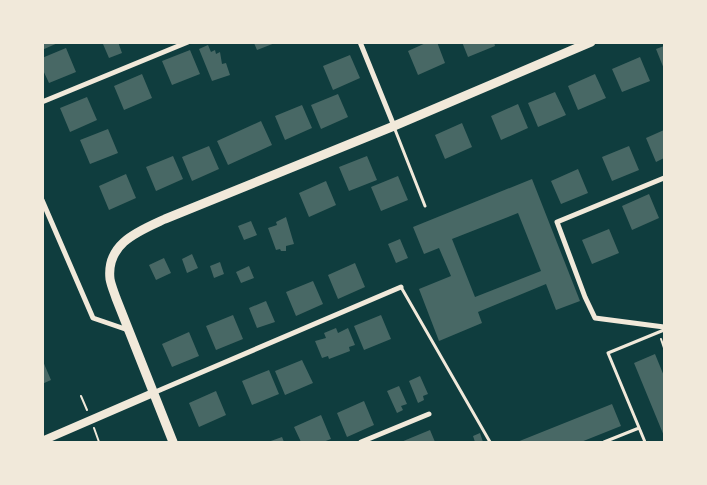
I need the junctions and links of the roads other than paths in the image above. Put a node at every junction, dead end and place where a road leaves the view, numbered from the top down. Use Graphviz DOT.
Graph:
graph roads {
  1 [pos="188,42"];
  2 [pos="360,42"];
  3 [pos="591,42"];
  4 [pos="42,102"];
  5 [pos="394,126"];
  6 [pos="664,178"];
  7 [pos="42,200"];
  8 [pos="425,206"];
  9 [pos="401,287"];
  10 [pos="664,328"];
  11 [pos="129,330"];
  12 [pos="153,393"];
  13 [pos="429,414"];
  14 [pos="639,428"];
  15 [pos="42,441"];
  16 [pos="173,442"];
  17 [pos="361,442"];
  18 [pos="490,442"];
  19 [pos="604,442"];
  20 [pos="644,442"];
  1 -- 4 [label="street"];
  2 -- 5 [label="street"];
  3 -- 5 [label="main road"];
  5 -- 8 [label="lane"];
  5 -- 11 [label="main road"];
  6 -- 10 [label="street"];
  7 -- 11 [label="street"];
  9 -- 12 [label="street"];
  9 -- 18 [label="lane"];
  10 -- 14 [label="lane"];
  11 -- 12 [label="main road"];
  12 -- 15 [label="street"];
  12 -- 16 [label="main road"];
  13 -- 17 [label="street"];
  14 -- 19 [label="lane"];
  14 -- 20 [label="lane"];
}
